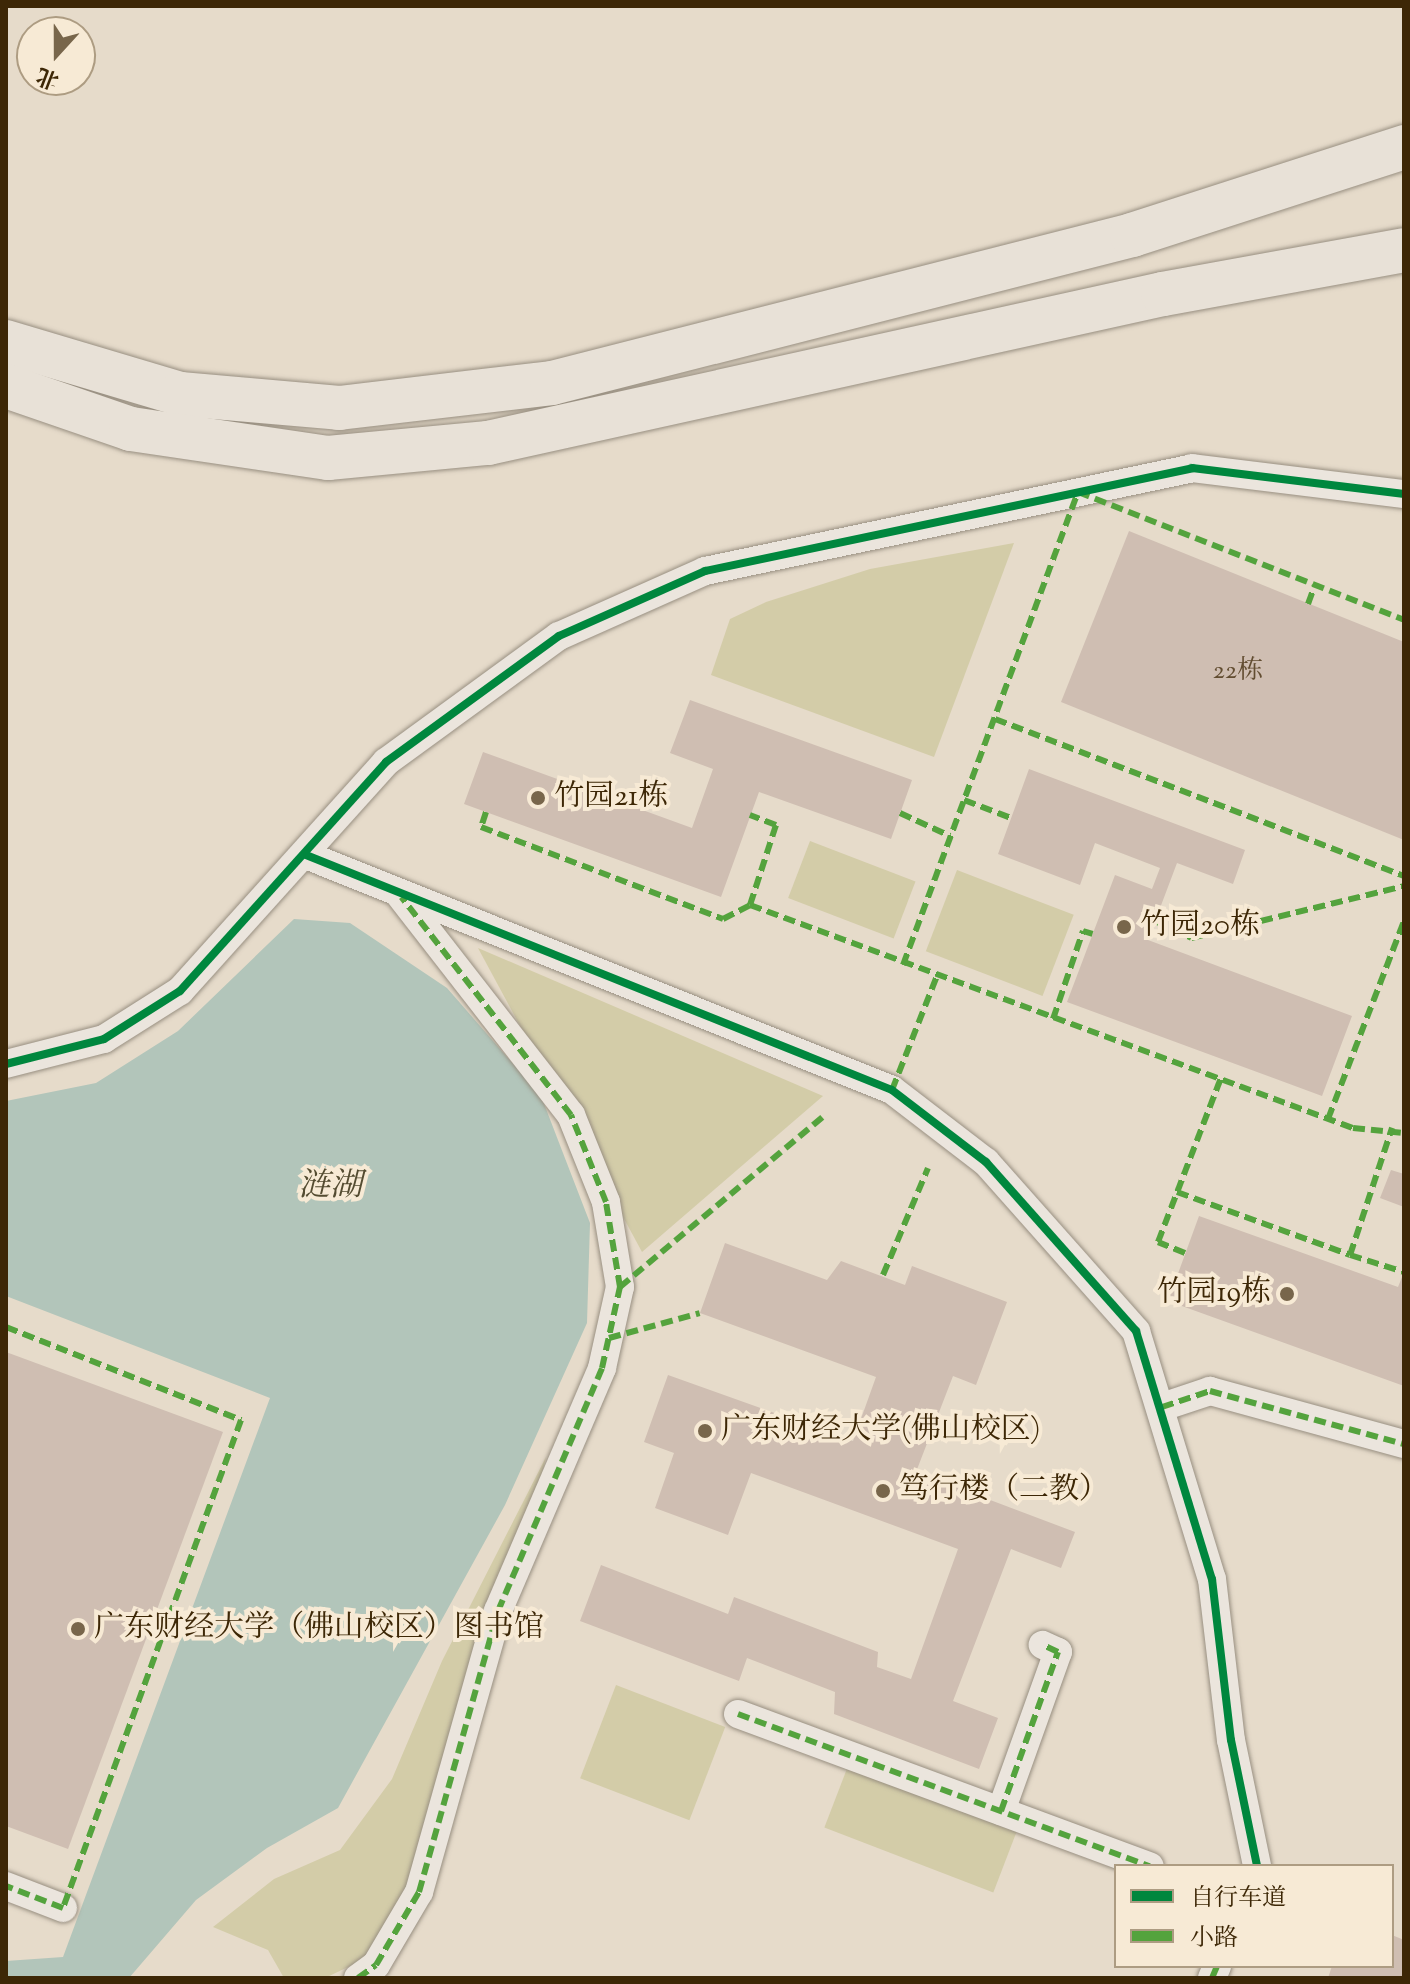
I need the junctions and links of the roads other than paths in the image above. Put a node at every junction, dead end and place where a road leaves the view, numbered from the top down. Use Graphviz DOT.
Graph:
graph roads {
  1 [pos="1404,147"];
  2 [pos="1404,250"];
  3 [pos="6,342"];
  4 [pos="6,386"];
  5 [pos="1404,494"];
  6 [pos="306,855"];
  7 [pos="398,894"];
  8 [pos="6,1064"];
  9 [pos="1162,1407"];
  10 [pos="1404,1444"];
  11 [pos="1043,1645"];
  12 [pos="738,1714"];
  13 [pos="1001,1811"];
  14 [pos="1145,1864"];
  15 [pos="1257,1864"];
  16 [pos="6,1886"];
  17 [pos="63,1908"];
  18 [pos="358,1978"];
  1 -- 3 [label="highway"];
  2 -- 4 [label="highway"];
  5 -- 6 [label="street"];
  6 -- 7 [label="street"];
  6 -- 8 [label="street"];
  7 -- 9 [label="street"];
  7 -- 18 [label="street"];
  9 -- 10 [label="street"];
  9 -- 15 [label="street"];
  11 -- 13 [label="street"];
  12 -- 13 [label="street"];
  13 -- 14 [label="street"];
  16 -- 17 [label="street"];
}
